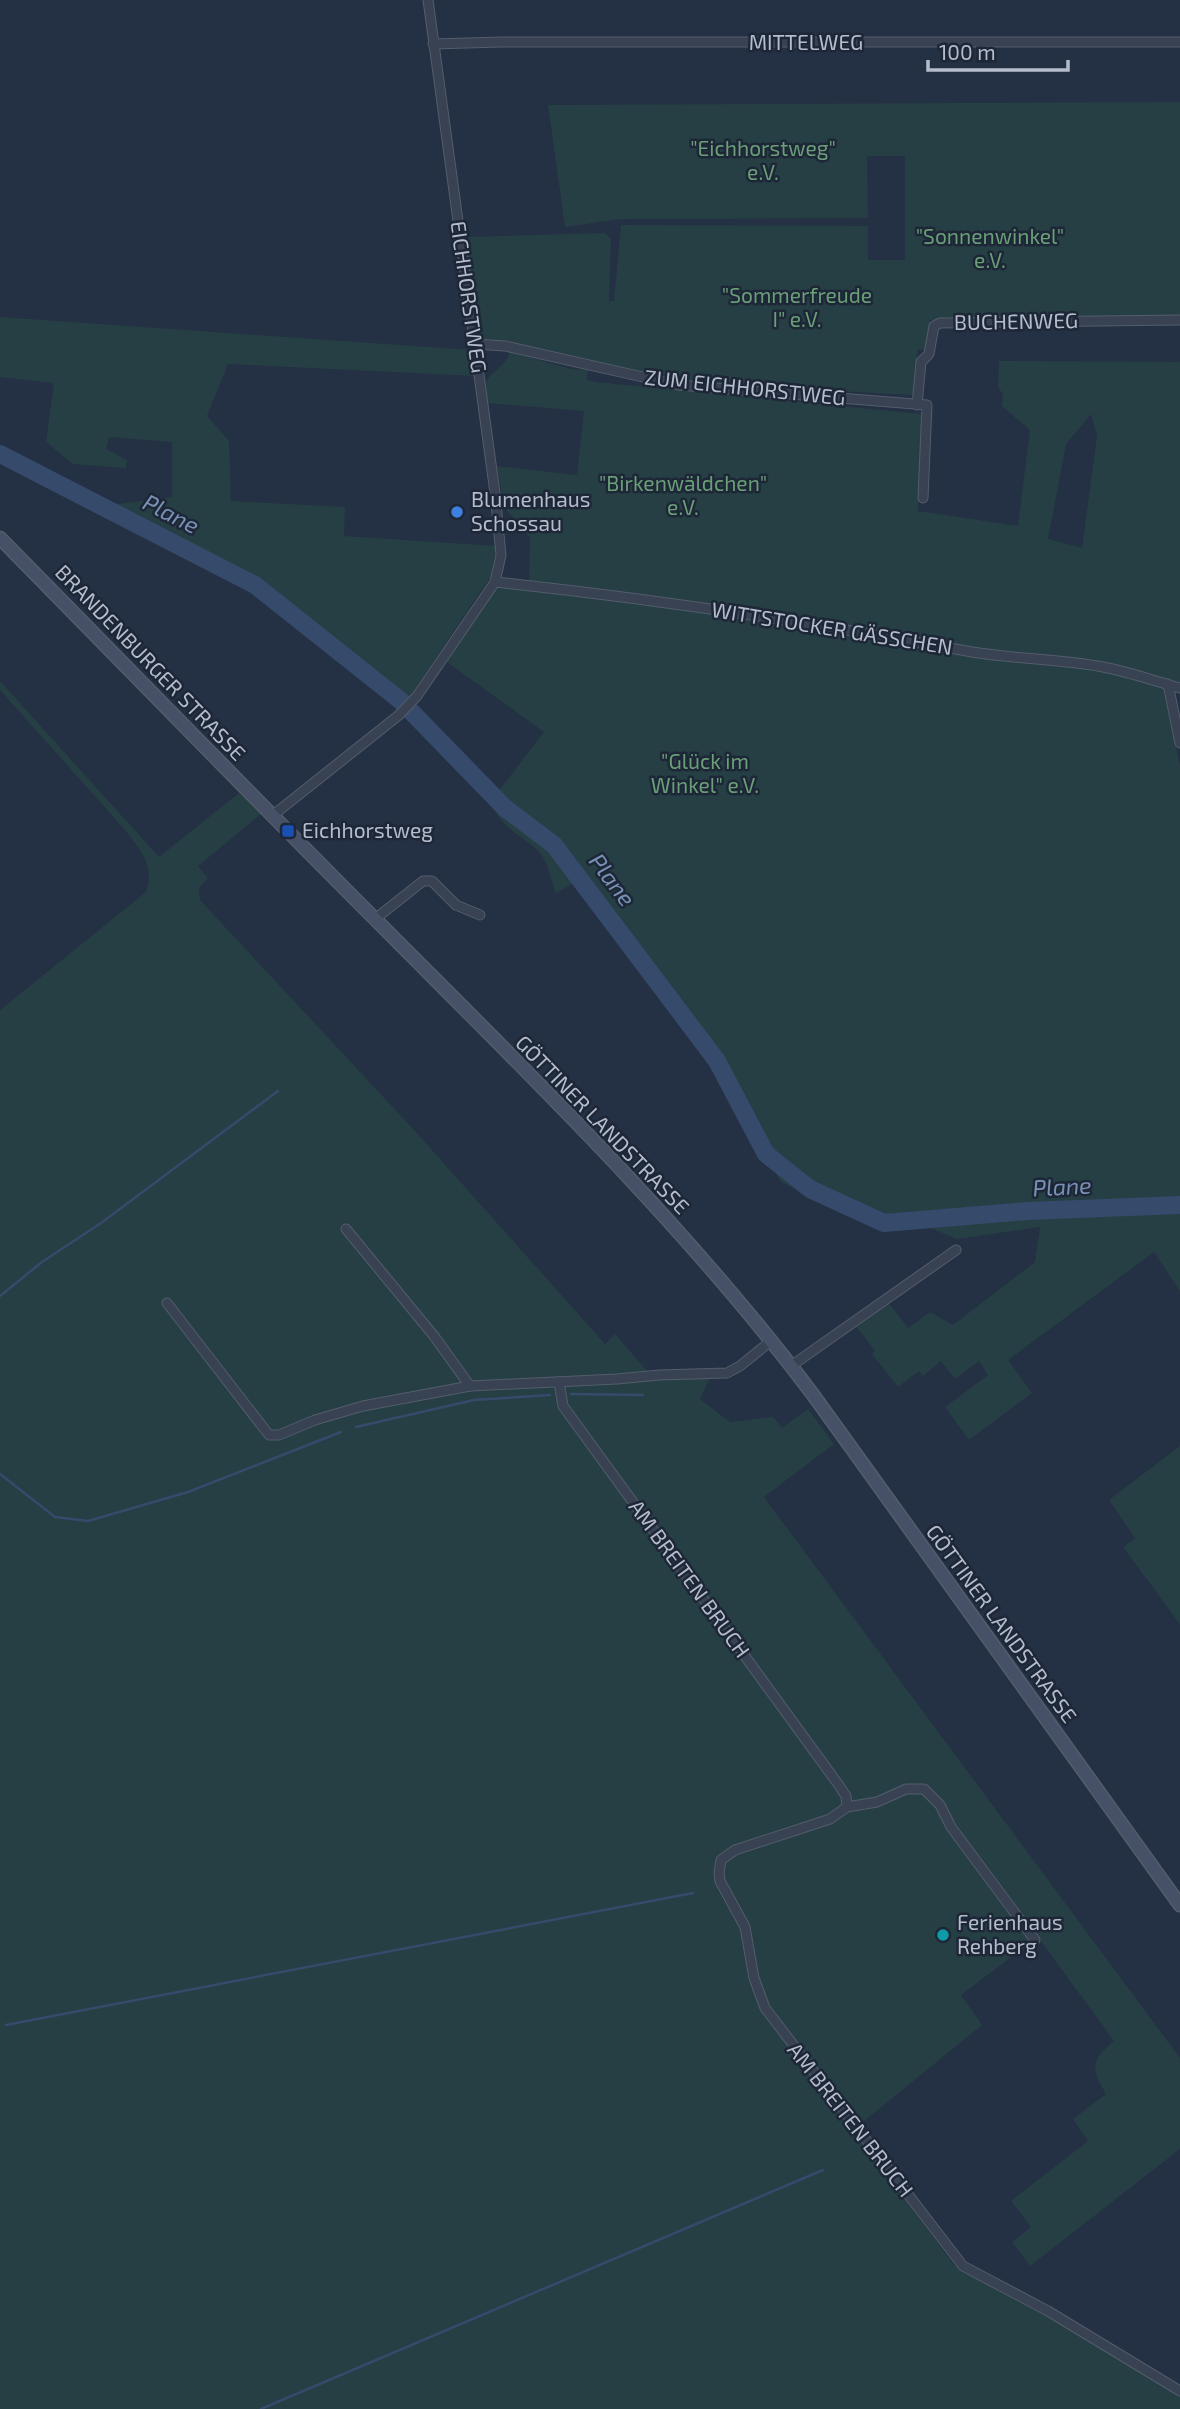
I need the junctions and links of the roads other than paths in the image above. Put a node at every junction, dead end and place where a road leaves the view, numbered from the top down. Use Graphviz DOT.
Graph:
graph roads {
  1 [pos="428,0"];
  2 [pos="1180,42"];
  3 [pos="433,44"];
  4 [pos="1180,320"];
  5 [pos="474,344"];
  6 [pos="917,405"];
  7 [pos="923,498"];
  8 [pos="0,538"];
  9 [pos="495,582"];
  10 [pos="1168,684"];
  11 [pos="1180,688"];
  12 [pos="1180,743"];
  13 [pos="272,816"];
  14 [pos="480,915"];
  15 [pos="375,919"];
  16 [pos="346,1229"];
  17 [pos="956,1250"];
  18 [pos="167,1303"];
  19 [pos="771,1341"];
  20 [pos="791,1366"];
  21 [pos="559,1382"];
  22 [pos="470,1386"];
  23 [pos="847,1807"];
  24 [pos="1180,1905"];
  25 [pos="1035,1940"];
  26 [pos="1180,2390"];
  1 -- 3 [label="street, EICHHORSTWEG"];
  2 -- 3 [label="street, MITTELWEG"];
  3 -- 5 [label="street, EICHHORSTWEG"];
  4 -- 6 [label="street, BUCHENWEG"];
  5 -- 6 [label="street, ZUM EICHHORSTWEG"];
  5 -- 9 [label="street, EICHHORSTWEG"];
  6 -- 7 [label="street"];
  8 -- 13 [label="street, BRANDENBURGER STRASSE"];
  9 -- 10 [label="street, WITTSTOCKER GÄSSCHEN"];
  9 -- 13 [label="street, EICHHORSTWEG"];
  10 -- 11 [label="street, WITTSTOCKER GÄSSCHEN"];
  10 -- 12 [label="street"];
  13 -- 15 [label="street, GÖTTINER LANDSTRASSE"];
  14 -- 15 [label="street"];
  15 -- 19 [label="street, GÖTTINER LANDSTRASSE"];
  16 -- 22 [label="street"];
  17 -- 20 [label="street"];
  18 -- 22 [label="street"];
  19 -- 20 [label="street, GÖTTINER LANDSTRASSE"];
  19 -- 21 [label="street"];
  20 -- 24 [label="street, GÖTTINER LANDSTRASSE"];
  21 -- 22 [label="street"];
  21 -- 23 [label="street, AM BREITEN BRUCH"];
  23 -- 25 [label="street, AM BREITEN BRUCH"];
  23 -- 26 [label="street, AM BREITEN BRUCH"];
}
